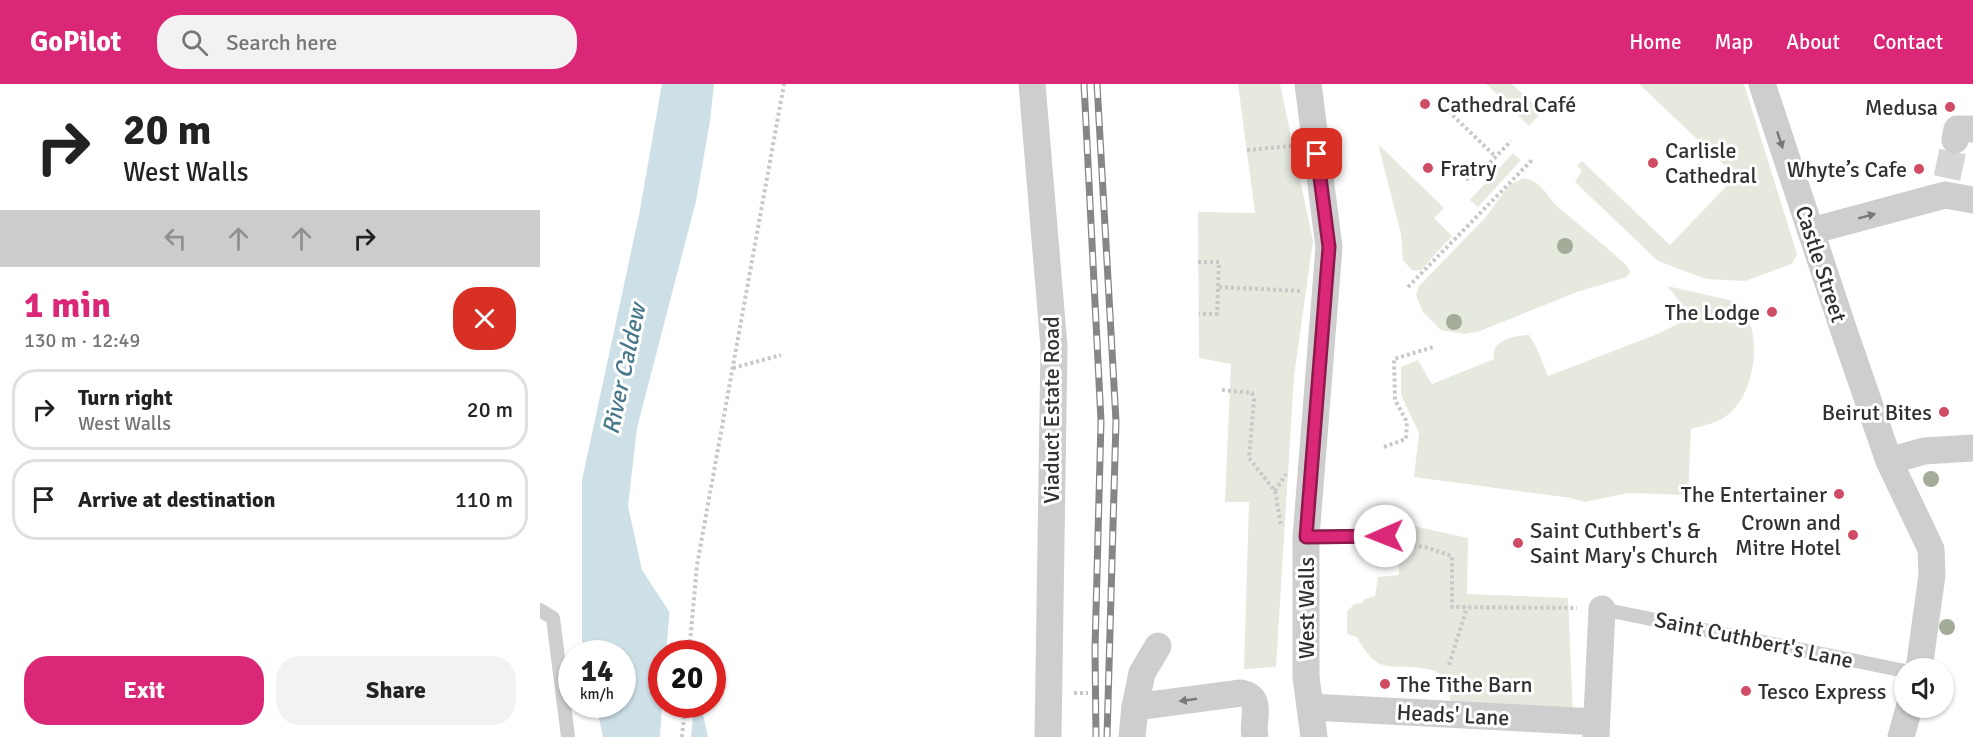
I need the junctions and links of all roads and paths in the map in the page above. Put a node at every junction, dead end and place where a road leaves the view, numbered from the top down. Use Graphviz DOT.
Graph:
graph roads {
  1 [pos="784,84"];
  2 [pos="1032,84"];
  3 [pos="1308,84"];
  4 [pos="1762,84"];
  5 [pos="1444,107"];
  6 [pos="1511,141"];
  7 [pos="1294,146"];
  8 [pos="1247,150"];
  9 [pos="1496,157"];
  10 [pos="1532,160"];
  11 [pos="1466,179"];
  12 [pos="1973,200"];
  13 [pos="1810,231"];
  14 [pos="1198,262"];
  15 [pos="1219,287"];
  16 [pos="1408,287"];
  17 [pos="1305,292"];
  18 [pos="1199,314"];
  19 [pos="1433,347"];
  20 [pos="781,355"];
  21 [pos="732,368"];
  22 [pos="1222,390"];
  23 [pos="1384,447"];
  24 [pos="1973,448"];
  25 [pos="1886,452"];
  26 [pos="1293,536"];
  27 [pos="1385,536"];
  28 [pos="1467,607"];
  29 [pos="1602,609"];
  30 [pos="540,610"];
  31 [pos="690,640"];
  32 [pos="1158,646"];
  33 [pos="1921,658"];
  34 [pos="1449,665"];
  35 [pos="1894,669"];
  36 [pos="1135,707"];
  37 [pos="1310,707"];
  38 [pos="684,718"];
  39 [pos="1906,718"];
  40 [pos="1596,730"];
  41 [pos="568,737"];
  42 [pos="682,737"];
  43 [pos="1048,737"];
  44 [pos="1132,737"];
  45 [pos="1255,737"];
  46 [pos="1314,737"];
  47 [pos="1901,737"];
  1 -- 21 [label="path"];
  2 -- 43 [label="street, Viaduct Estate Road"];
  3 -- 26 [label="street, West Walls"];
  4 -- 13 [label="street, Castle Street, one-way"];
  5 -- 9 [label="path"];
  6 -- 9 [label="path"];
  7 -- 8 [label="path"];
  9 -- 11 [label="path"];
  10 -- 16 [label="path"];
  13 -- 12 [label="street, one-way"];
  13 -- 25 [label="street, Castle Street"];
  14 -- 15 [label="path"];
  15 -- 17 [label="path"];
  15 -- 18 [label="path"];
  19 -- 23 [label="path"];
  20 -- 21 [label="path"];
  21 -- 31 [label="path"];
  22 -- 26 [label="path"];
  24 -- 25 [label="street"];
  25 -- 33 [label="street, Castle Street"];
  26 -- 27 [label="lane"];
  26 -- 37 [label="street, West Walls"];
  27 -- 28 [label="path"];
  28 -- 29 [label="path"];
  28 -- 34 [label="path"];
  29 -- 35 [label="lane, Saint Cuthbert's Lane"];
  29 -- 40 [label="street"];
  30 -- 41 [label="lane"];
  32 -- 36 [label="street"];
  36 -- 44 [label="street"];
  45 -- 36 [label="street, one-way"];
  37 -- 40 [label="street, Heads' Lane"];
  37 -- 46 [label="street, West Walls"];
  38 -- 42 [label="path"];
  39 -- 47 [label="street"];
}
